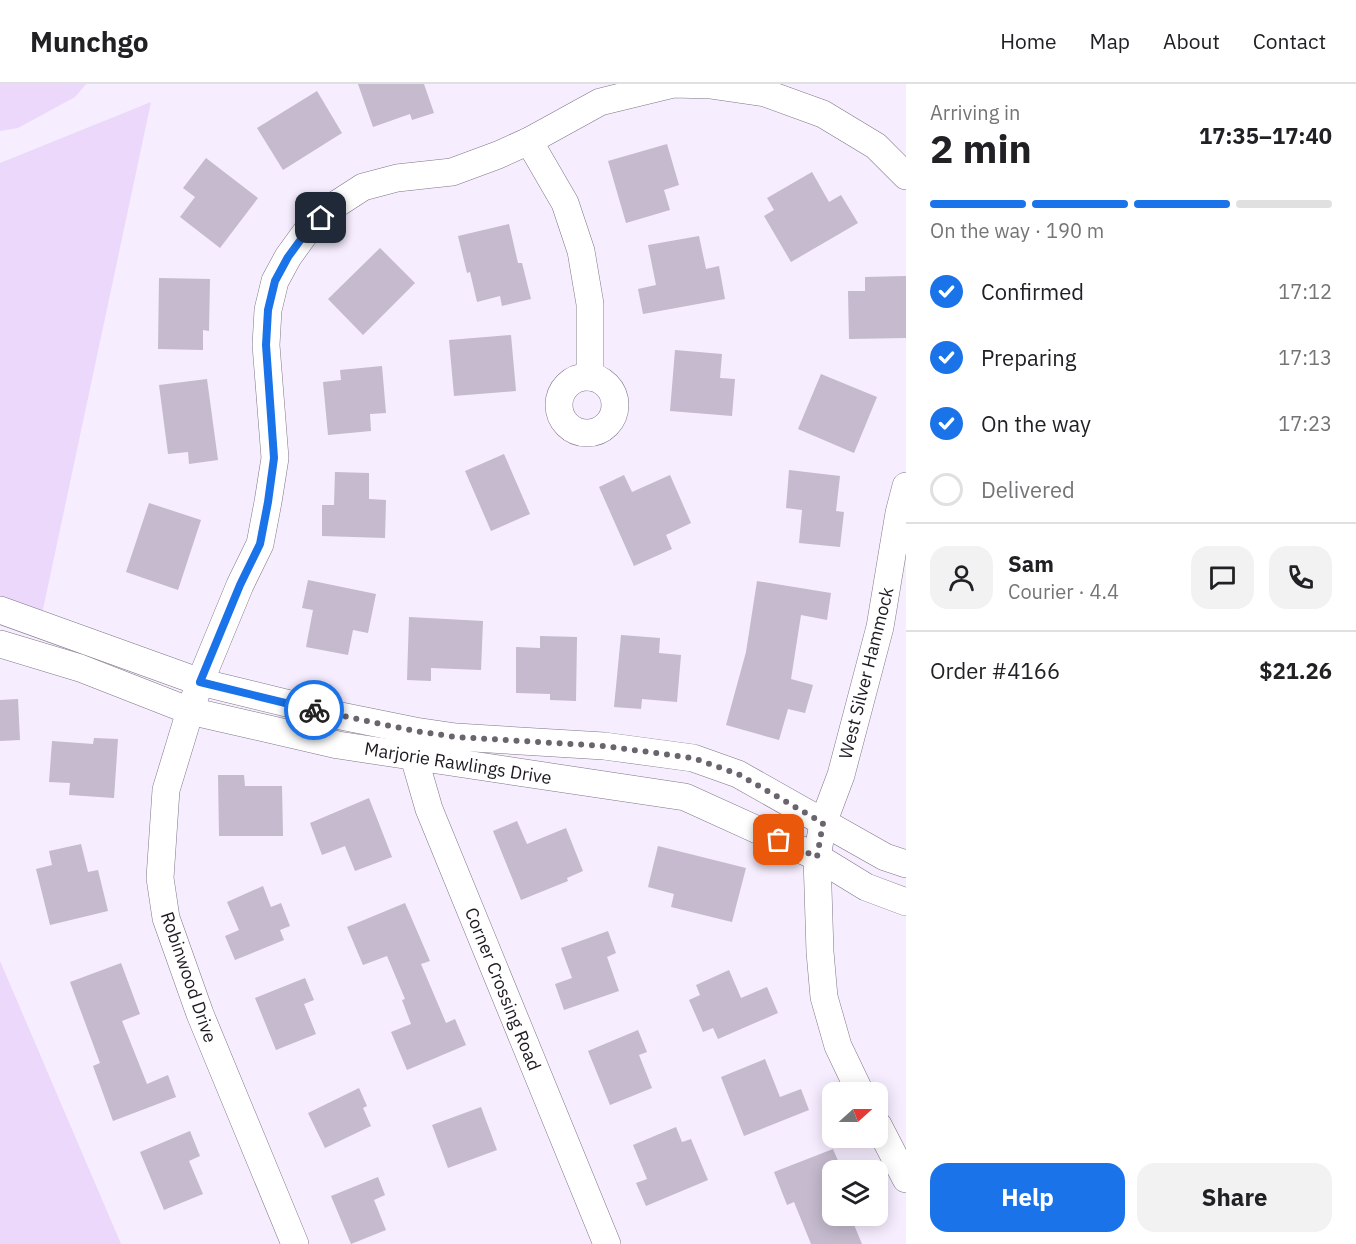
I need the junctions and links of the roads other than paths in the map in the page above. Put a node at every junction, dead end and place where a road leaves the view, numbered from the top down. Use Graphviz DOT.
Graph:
graph roads {
  1 [pos="529,141"];
  2 [pos="906,176"];
  3 [pos="590,377"];
  4 [pos="906,486"];
  5 [pos="0,610"];
  6 [pos="0,644"];
  7 [pos="200,682"];
  8 [pos="190,711"];
  9 [pos="414,744"];
  10 [pos="823,823"];
  11 [pos="817,857"];
  12 [pos="906,864"];
  13 [pos="906,902"];
  14 [pos="855,1082"];
  15 [pos="888,1144"];
  16 [pos="906,1179"];
  17 [pos="295,1244"];
  18 [pos="607,1244"];
  1 -- 2 [label="street, Robinwood Drive"];
  1 -- 3 [label="street"];
  1 -- 7 [label="street, Robinwood Drive"];
  4 -- 10 [label="street, West Silver Hammock"];
  5 -- 7 [label="street, Marjorie Rawlings Drive"];
  6 -- 8 [label="street, Marjorie Rawlings Drive"];
  7 -- 8 [label="street, Robinwood Drive"];
  7 -- 9 [label="street, Marjorie Rawlings Drive"];
  8 -- 9 [label="street, Marjorie Rawlings Drive"];
  8 -- 17 [label="street, Robinwood Drive"];
  9 -- 10 [label="street, Marjorie Rawlings Drive"];
  9 -- 11 [label="street, Marjorie Rawlings Drive"];
  9 -- 18 [label="street, Corner Crossing Road"];
  10 -- 11 [label="street, West Silver Hammock"];
  10 -- 12 [label="street, Marjorie Rawlings Drive"];
  11 -- 13 [label="street, Marjorie Rawlings Drive"];
  11 -- 14 [label="street, West Silver Hammock"];
  15 -- 16 [label="street"];
}
